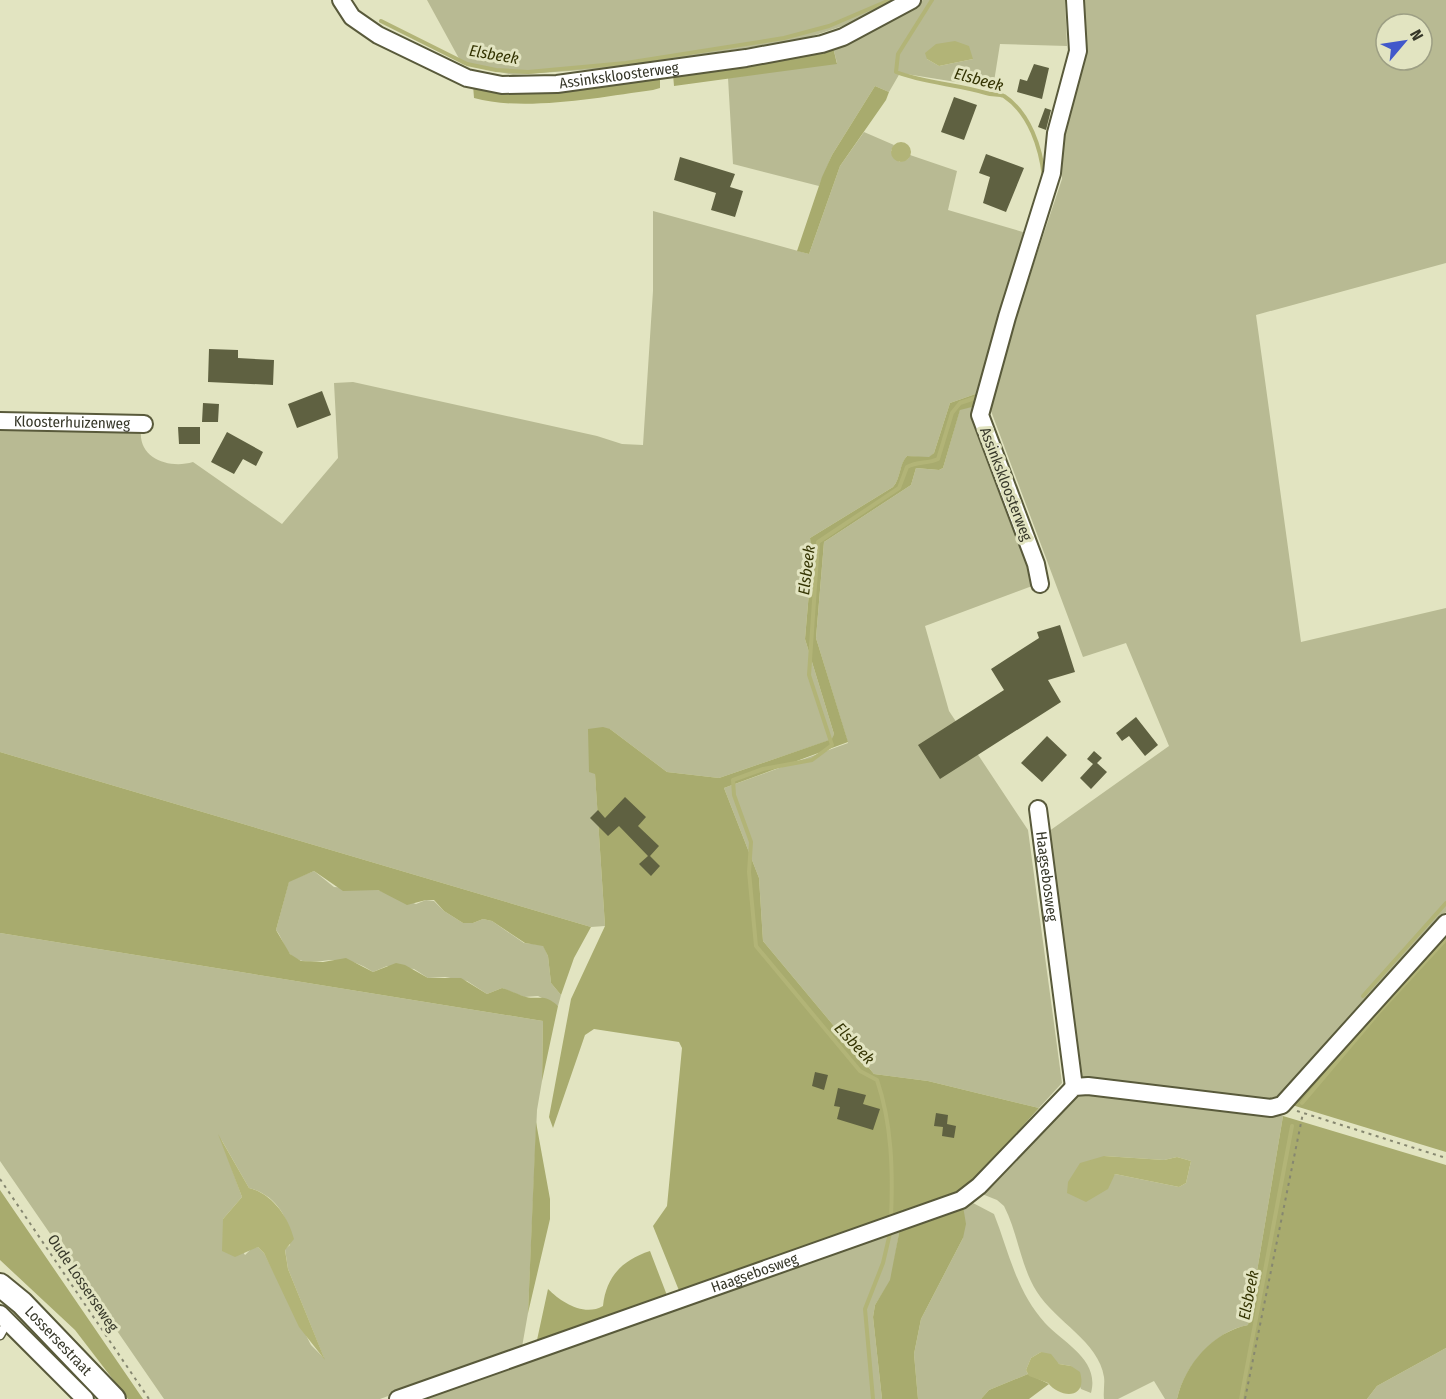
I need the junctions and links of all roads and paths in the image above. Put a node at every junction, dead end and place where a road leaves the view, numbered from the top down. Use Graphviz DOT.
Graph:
graph roads {
  1 [pos="341,0"];
  2 [pos="912,0"];
  3 [pos="1075,0"];
  4 [pos="0,421"];
  5 [pos="144,424"];
  6 [pos="1040,584"];
  7 [pos="1038,809"];
  8 [pos="1446,922"];
  9 [pos="1074,1087"];
  10 [pos="1282,1105"];
  11 [pos="1303,1113"];
  12 [pos="1446,1158"];
  13 [pos="0,1179"];
  14 [pos="0,1285"];
  15 [pos="3,1323"];
  16 [pos="85,1399"];
  17 [pos="114,1399"];
  18 [pos="149,1399"];
  19 [pos="398,1399"];
  20 [pos="1245,1399"];
  1 -- 2 [label="street, Assinkskloosterweg"];
  3 -- 6 [label="street, Assinkskloosterweg"];
  4 -- 5 [label="street, Kloosterhuizenweg"];
  7 -- 9 [label="street, Haagsebosweg"];
  8 -- 10 [label="street"];
  9 -- 10 [label="street"];
  9 -- 19 [label="street, Haagsebosweg"];
  10 -- 11 [label="path"];
  11 -- 12 [label="path"];
  11 -- 20 [label="path"];
  13 -- 18 [label="path, Oude Losserseweg"];
  14 -- 17 [label="main road, Lossersestraat"];
  15 -- 16 [label="street, Lossersestraat"];
}
